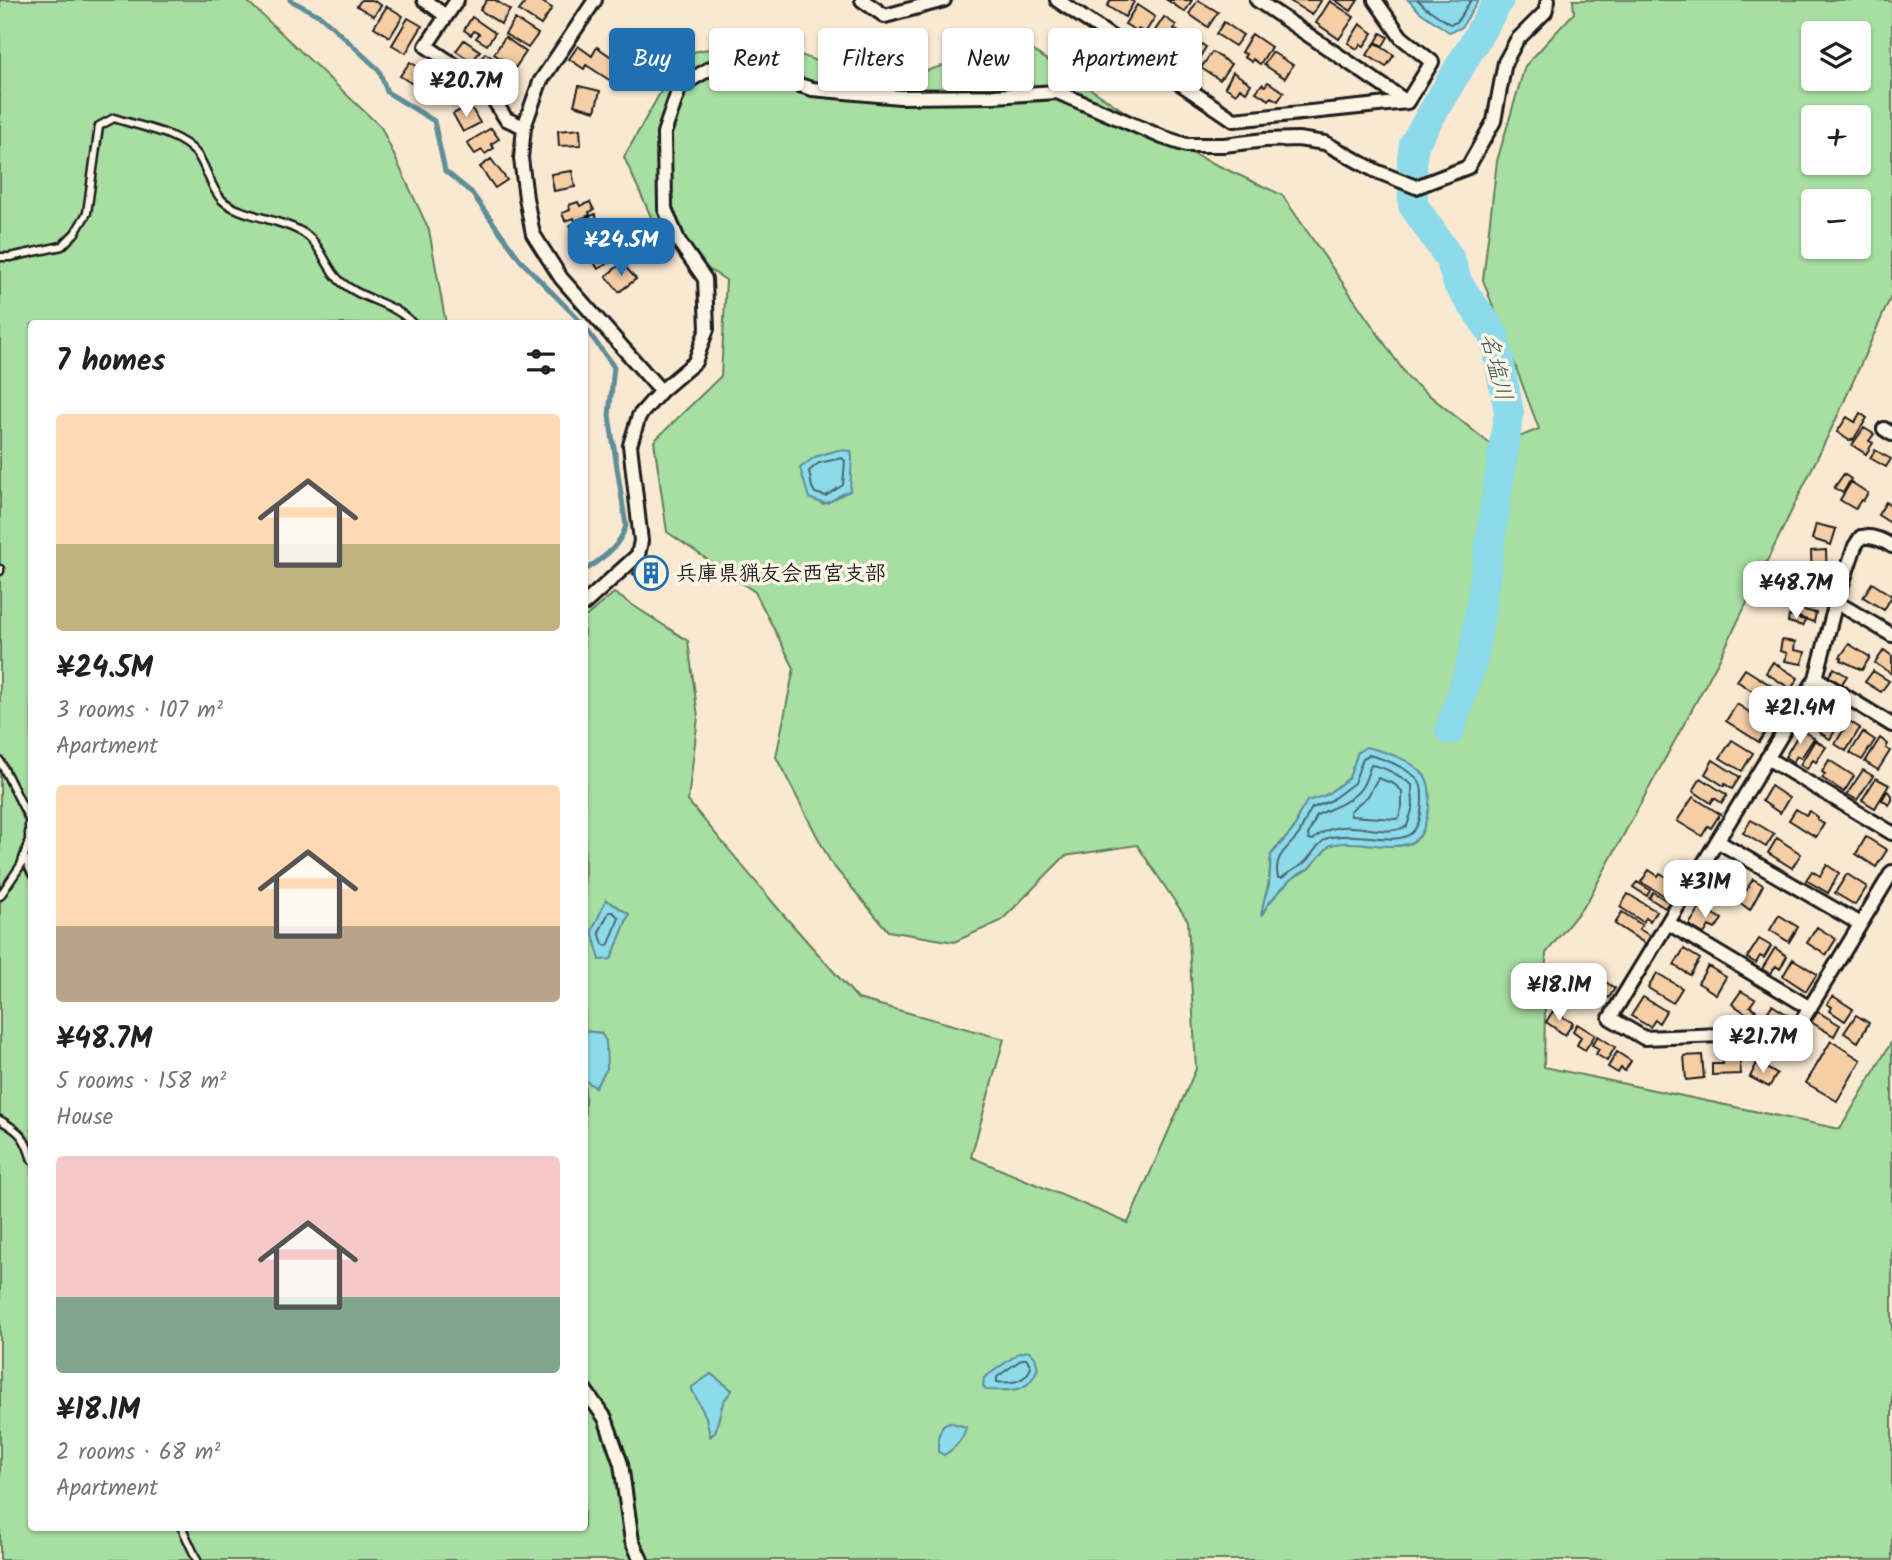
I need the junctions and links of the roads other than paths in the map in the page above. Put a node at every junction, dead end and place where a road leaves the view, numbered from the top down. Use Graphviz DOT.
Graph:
graph roads {
  1 [pos="424,0"];
  2 [pos="457,0"];
  3 [pos="595,0"];
  4 [pos="862,0"];
  5 [pos="944,0"];
  6 [pos="1057,0"];
  7 [pos="1257,0"];
  8 [pos="1375,0"];
  9 [pos="1548,0"];
  10 [pos="446,16"];
  11 [pos="1407,102"];
  12 [pos="524,127"];
  13 [pos="0,257"];
  14 [pos="410,320"];
  15 [pos="661,391"];
  16 [pos="1892,546"];
  17 [pos="588,600"];
  18 [pos="1836,602"];
  19 [pos="1892,635"];
  20 [pos="1816,678"];
  21 [pos="1892,725"];
  22 [pos="1768,758"];
  23 [pos="0,761"];
  24 [pos="28,817"];
  25 [pos="1892,833"];
  26 [pos="1717,841"];
  27 [pos="28,844"];
  28 [pos="24,856"];
  29 [pos="28,865"];
  30 [pos="1892,872"];
  31 [pos="0,896"];
  32 [pos="1668,923"];
  33 [pos="1860,924"];
  34 [pos="1810,1008"];
  35 [pos="0,1120"];
  36 [pos="28,1148"];
  37 [pos="588,1395"];
  38 [pos="183,1531"];
  39 [pos="197,1560"];
  40 [pos="641,1560"];
  1 -- 10 [label="street"];
  2 -- 10 [label="street"];
  3 -- 12 [label="street"];
  4 -- 5 [label="street"];
  6 -- 11 [label="street"];
  7 -- 11 [label="street"];
  8 -- 11 [label="street"];
  9 -- 15 [label="street"];
  10 -- 12 [label="street"];
  12 -- 15 [label="street"];
  13 -- 14 [label="lane"];
  15 -- 17 [label="street"];
  16 -- 18 [label="street"];
  18 -- 19 [label="street"];
  18 -- 20 [label="street"];
  20 -- 21 [label="street"];
  20 -- 22 [label="street"];
  22 -- 25 [label="street"];
  22 -- 26 [label="street"];
  23 -- 24 [label="lane"];
  26 -- 32 [label="street"];
  26 -- 33 [label="street"];
  27 -- 28 [label="lane"];
  28 -- 29 [label="lane"];
  28 -- 31 [label="lane"];
  30 -- 33 [label="street"];
  32 -- 34 [label="street"];
  32 -- 34 [label="street"];
  33 -- 34 [label="street"];
  35 -- 36 [label="lane"];
  37 -- 40 [label="street"];
  38 -- 39 [label="lane"];
}
